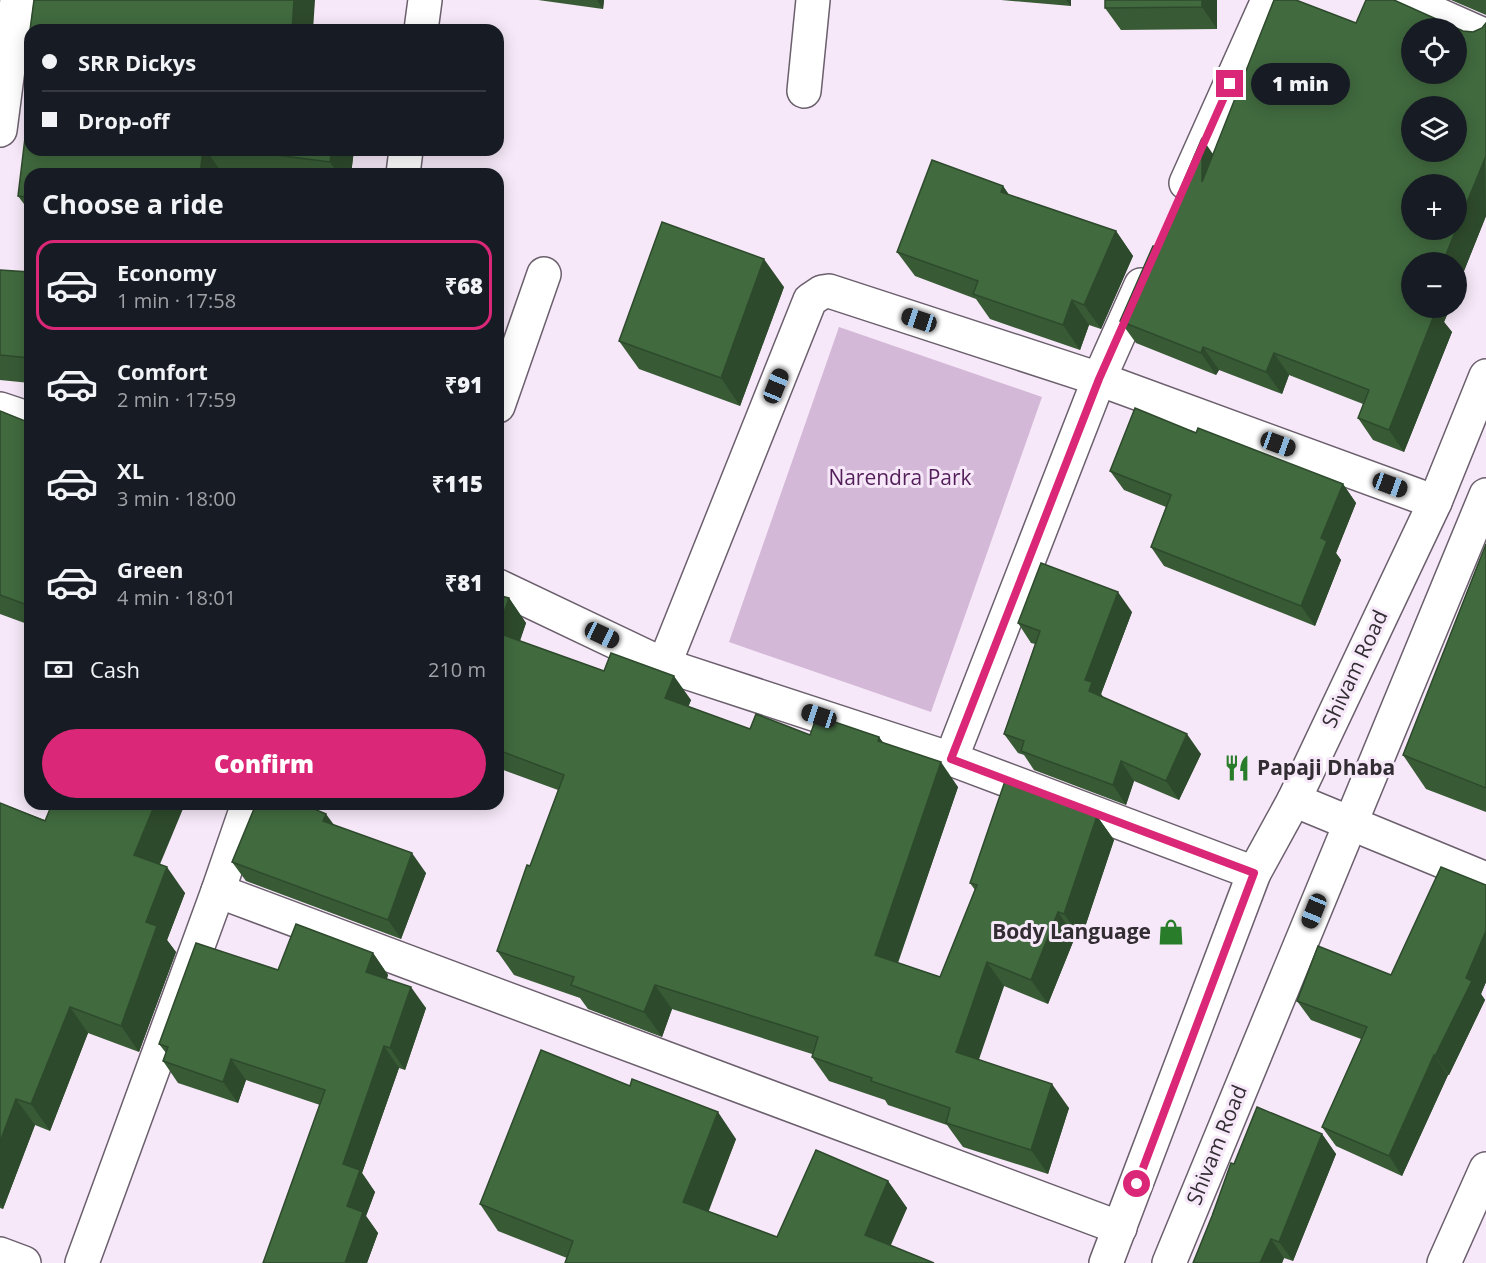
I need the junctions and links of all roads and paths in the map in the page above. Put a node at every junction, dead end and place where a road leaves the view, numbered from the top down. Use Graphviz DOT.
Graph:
graph roads {
  1 [pos="17,0"];
  2 [pos="425,0"];
  3 [pos="813,0"];
  4 [pos="1268,0"];
  5 [pos="1405,0"];
  6 [pos="422,24"];
  7 [pos="1486,36"];
  8 [pos="804,91"];
  9 [pos="0,130"];
  10 [pos="1176,206"];
  11 [pos="1152,260"];
  12 [pos="544,274"];
  13 [pos="1486,376"];
  14 [pos="1099,379"];
  15 [pos="504,389"];
  16 [pos="0,409"];
  17 [pos="24,417"];
  18 [pos="1435,502"];
  19 [pos="1483,511"];
  20 [pos="504,589"];
  21 [pos="664,665"];
  22 [pos="951,759"];
  23 [pos="1294,800"];
  24 [pos="246,810"];
  25 [pos="1350,823"];
  26 [pos="1254,873"];
  27 [pos="1486,879"];
  28 [pos="218,891"];
  29 [pos="1486,1169"];
  30 [pos="1120,1228"];
  31 [pos="0,1254"];
  32 [pos="24,1263"];
  33 [pos="82,1263"];
  34 [pos="1106,1263"];
  35 [pos="1169,1263"];
  36 [pos="1444,1263"];
  1 -- 9 [label="street"];
  2 -- 6 [label="street"];
  3 -- 8 [label="street"];
  4 -- 10 [label="street"];
  5 -- 7 [label="street"];
  11 -- 14 [label="street"];
  12 -- 15 [label="street"];
  13 -- 18 [label="street, Shivam Road"];
  14 -- 18 [label="street"];
  14 -- 21 [label="street"];
  14 -- 22 [label="street"];
  16 -- 17 [label="street"];
  18 -- 23 [label="street, Shivam Road"];
  19 -- 25 [label="street, Shivam Road"];
  20 -- 21 [label="street"];
  21 -- 22 [label="street"];
  22 -- 26 [label="street"];
  23 -- 25 [label="street"];
  23 -- 26 [label="street, Shivam Road"];
  24 -- 28 [label="street"];
  25 -- 27 [label="street"];
  25 -- 35 [label="street, Shivam Road"];
  26 -- 30 [label="street, Shivam Road"];
  28 -- 30 [label="street"];
  28 -- 33 [label="street"];
  29 -- 36 [label="street"];
  30 -- 34 [label="street, Shivam Road"];
  31 -- 32 [label="street"];
}
